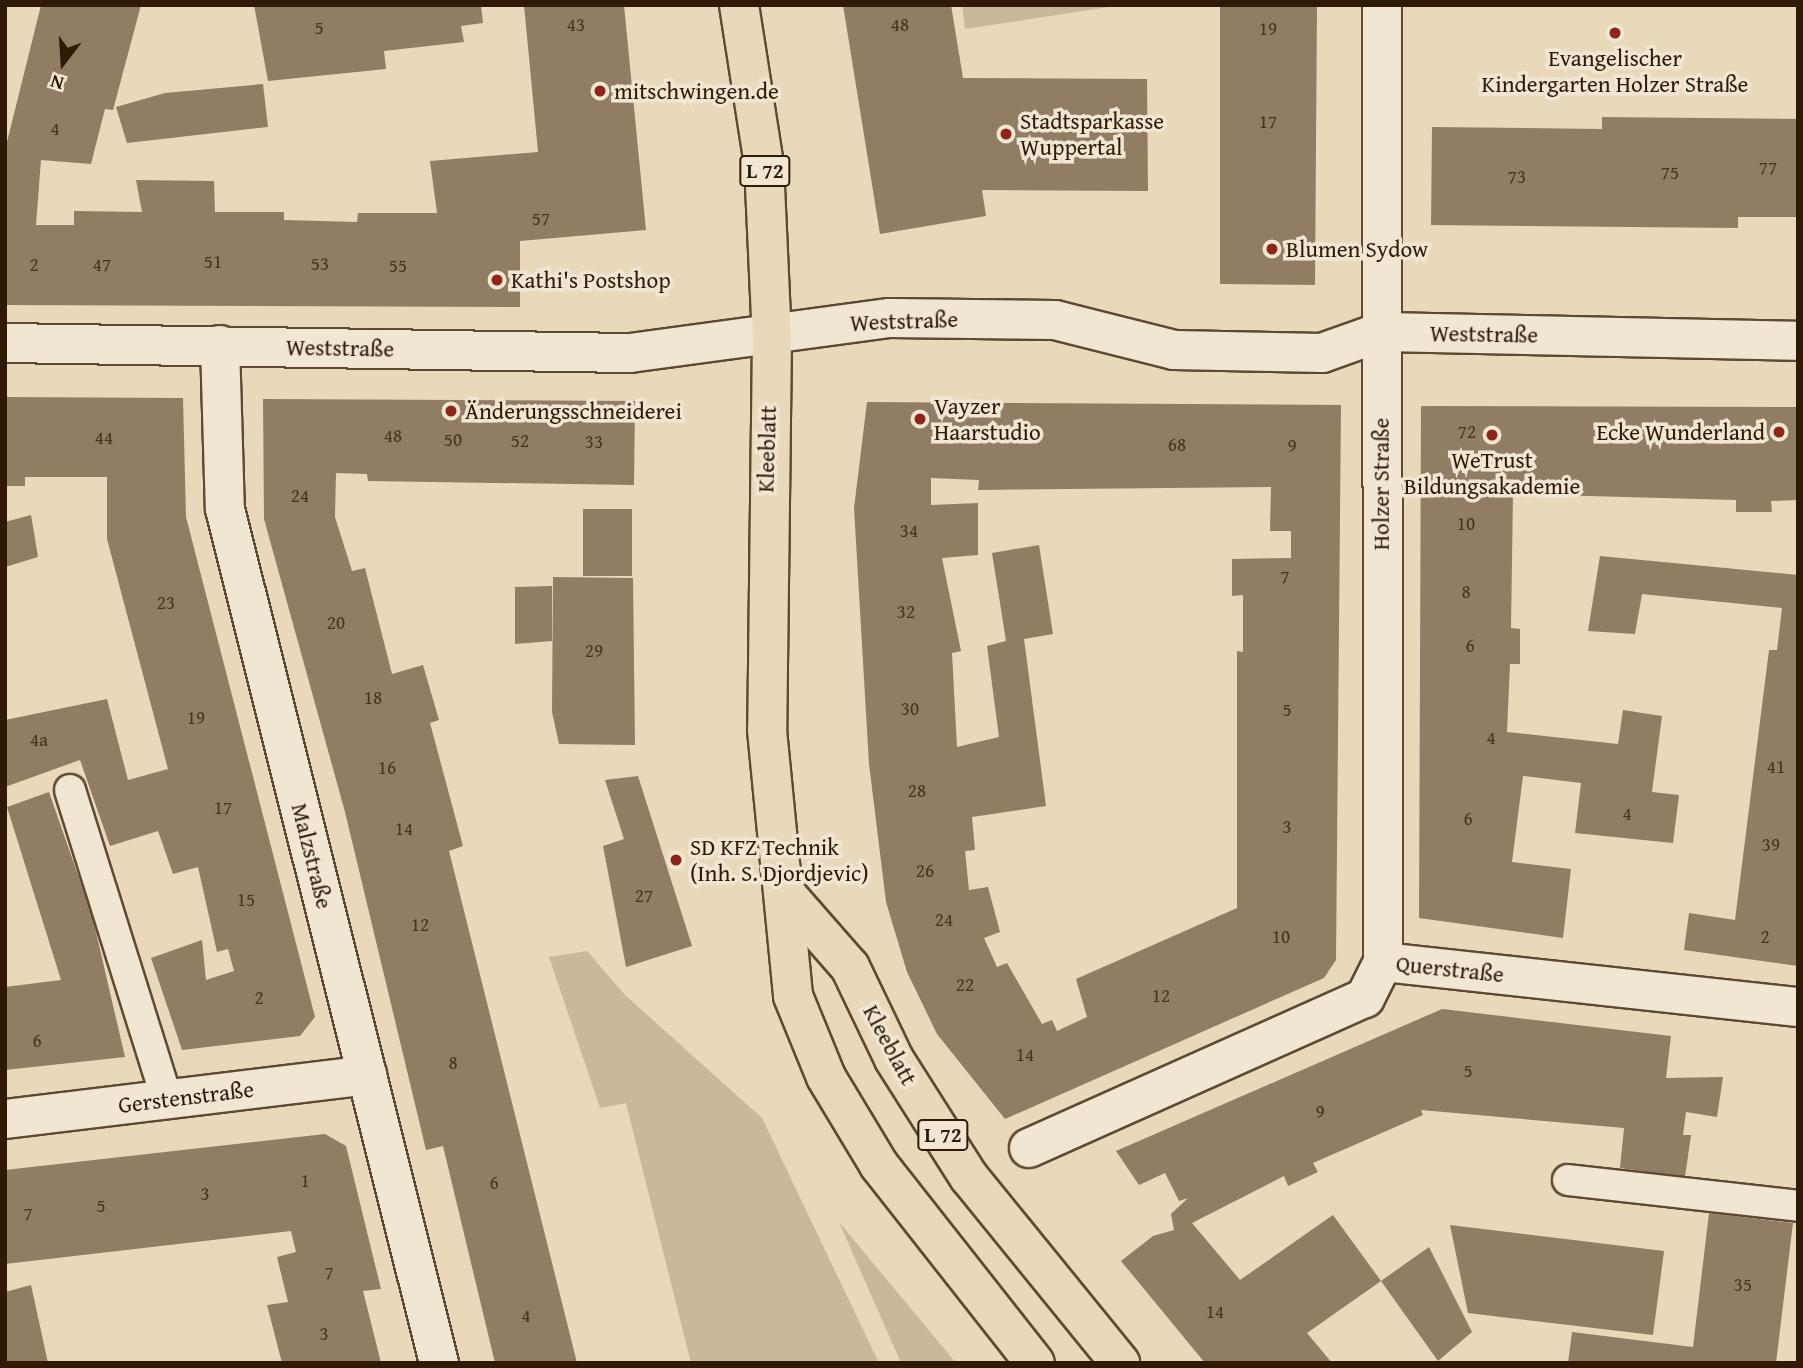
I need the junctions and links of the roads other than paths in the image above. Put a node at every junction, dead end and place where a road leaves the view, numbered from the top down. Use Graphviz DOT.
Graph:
graph roads {
  1 [pos="739,5"];
  2 [pos="1382,5"];
  3 [pos="1381,332"];
  4 [pos="772,338"];
  5 [pos="1798,341"];
  6 [pos="5,343"];
  7 [pos="220,345"];
  8 [pos="70,790"];
  9 [pos="786,894"];
  10 [pos="1383,962"];
  11 [pos="1798,1007"];
  12 [pos="367,1075"];
  13 [pos="167,1100"];
  14 [pos="5,1119"];
  15 [pos="1029,1148"];
  16 [pos="1568,1180"];
  17 [pos="1798,1206"];
  18 [pos="439,1363"];
  19 [pos="1035,1363"];
  20 [pos="1120,1363"];
  1 -- 4 [label="main road, Kleeblatt / L 72"];
  2 -- 3 [label="street, Holzer Straße"];
  3 -- 4 [label="street, Weststraße"];
  3 -- 5 [label="street, Weststraße"];
  3 -- 10 [label="street, Holzer Straße"];
  4 -- 7 [label="street, Weststraße"];
  4 -- 9 [label="main road, Kleeblatt / L 72"];
  6 -- 7 [label="street, Weststraße"];
  7 -- 12 [label="street, Malzstraße"];
  8 -- 13 [label="lane"];
  9 -- 19 [label="main road, Kleeblatt / L 72"];
  9 -- 20 [label="main road, Kleeblatt / L 72"];
  10 -- 11 [label="street, Querstraße"];
  10 -- 15 [label="street, Querstraße"];
  12 -- 13 [label="street, Gerstenstraße"];
  12 -- 18 [label="street, Malzstraße"];
  13 -- 14 [label="street, Gerstenstraße"];
  16 -- 17 [label="lane"];
}
